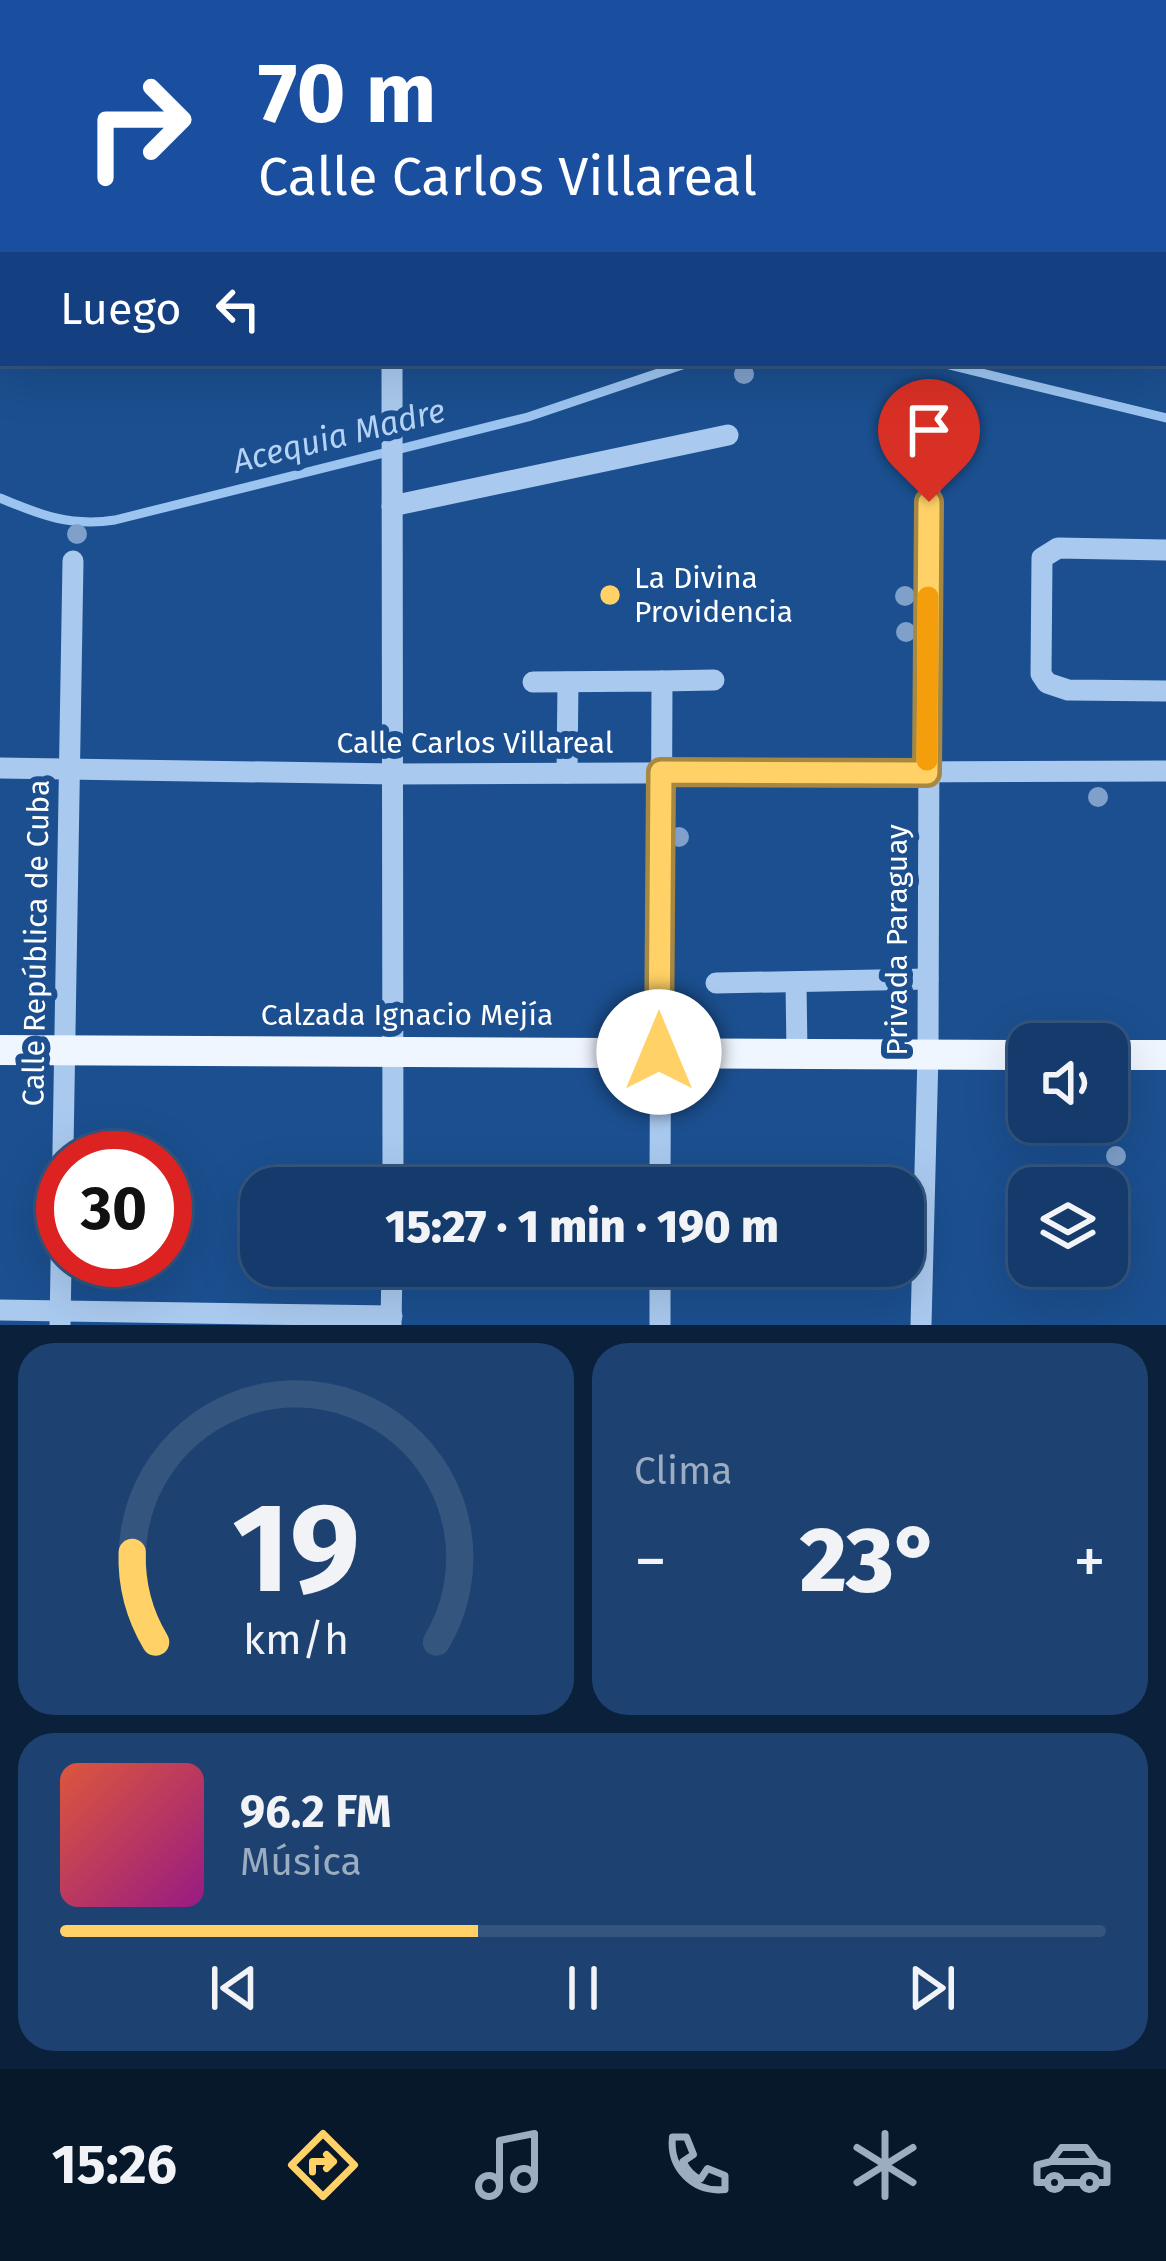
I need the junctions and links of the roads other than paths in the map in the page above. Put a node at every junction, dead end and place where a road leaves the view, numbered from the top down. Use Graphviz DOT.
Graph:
graph roads {
  1 [pos="392,366"];
  2 [pos="930,411"];
  3 [pos="728,435"];
  4 [pos="392,506"];
  5 [pos="1166,550"];
  6 [pos="73,561"];
  7 [pos="714,680"];
  8 [pos="662,681"];
  9 [pos="533,682"];
  10 [pos="568,682"];
  11 [pos="1166,691"];
  12 [pos="0,768"];
  13 [pos="68,770"];
  14 [pos="1166,771"];
  15 [pos="661,772"];
  16 [pos="567,773"];
  17 [pos="927,773"];
  18 [pos="395,774"];
  19 [pos="928,980"];
  20 [pos="796,982"];
  21 [pos="716,983"];
  22 [pos="0,1050"];
  23 [pos="64,1051"];
  24 [pos="394,1051"];
  25 [pos="659,1052"];
  26 [pos="797,1054"];
  27 [pos="928,1055"];
  28 [pos="1008,1055"];
  29 [pos="1128,1055"];
  30 [pos="1166,1055"];
  31 [pos="393,1167"];
  32 [pos="660,1167"];
  33 [pos="392,1287"];
  34 [pos="660,1287"];
  35 [pos="0,1310"];
  36 [pos="60,1318"];
  37 [pos="392,1320"];
  38 [pos="660,1325"];
  39 [pos="921,1325"];
  1 -- 4 [label="street"];
  2 -- 17 [label="street, Privada Paraguay"];
  3 -- 4 [label="street"];
  4 -- 18 [label="street"];
  5 -- 11 [label="street"];
  6 -- 13 [label="street, Calle República de Cuba"];
  7 -- 8 [label="street"];
  8 -- 10 [label="street"];
  8 -- 15 [label="street"];
  9 -- 10 [label="street"];
  10 -- 16 [label="street"];
  12 -- 13 [label="street, Calle Carlos Villareal"];
  13 -- 18 [label="street, Calle Carlos Villareal"];
  13 -- 23 [label="street, Calle República de Cuba"];
  14 -- 17 [label="street, Calle Carlos Villareal"];
  15 -- 16 [label="street, Calle Carlos Villareal"];
  15 -- 17 [label="street, Calle Carlos Villareal"];
  15 -- 25 [label="street"];
  16 -- 18 [label="street, Calle Carlos Villareal"];
  17 -- 19 [label="street, Privada Paraguay"];
  18 -- 24 [label="street"];
  19 -- 20 [label="street"];
  19 -- 27 [label="street, Privada Paraguay"];
  20 -- 21 [label="street"];
  20 -- 26 [label="street"];
  22 -- 23 [label="main road, Calzada Ignacio Mejía"];
  23 -- 24 [label="main road, Calzada Ignacio Mejía"];
  23 -- 36 [label="street, Calle República de Cuba"];
  24 -- 25 [label="main road, Calzada Ignacio Mejía"];
  24 -- 31 [label="street"];
  25 -- 26 [label="main road, Calzada Ignacio Mejía"];
  25 -- 32 [label="street"];
  26 -- 27 [label="main road, Calzada Ignacio Mejía"];
  27 -- 28 [label="main road, Calzada Ignacio Mejía"];
  27 -- 39 [label="street, Privada Paraguay"];
  29 -- 30 [label="main road"];
  33 -- 37 [label="street"];
  34 -- 38 [label="street"];
  35 -- 36 [label="street"];
  36 -- 37 [label="street"];
}
